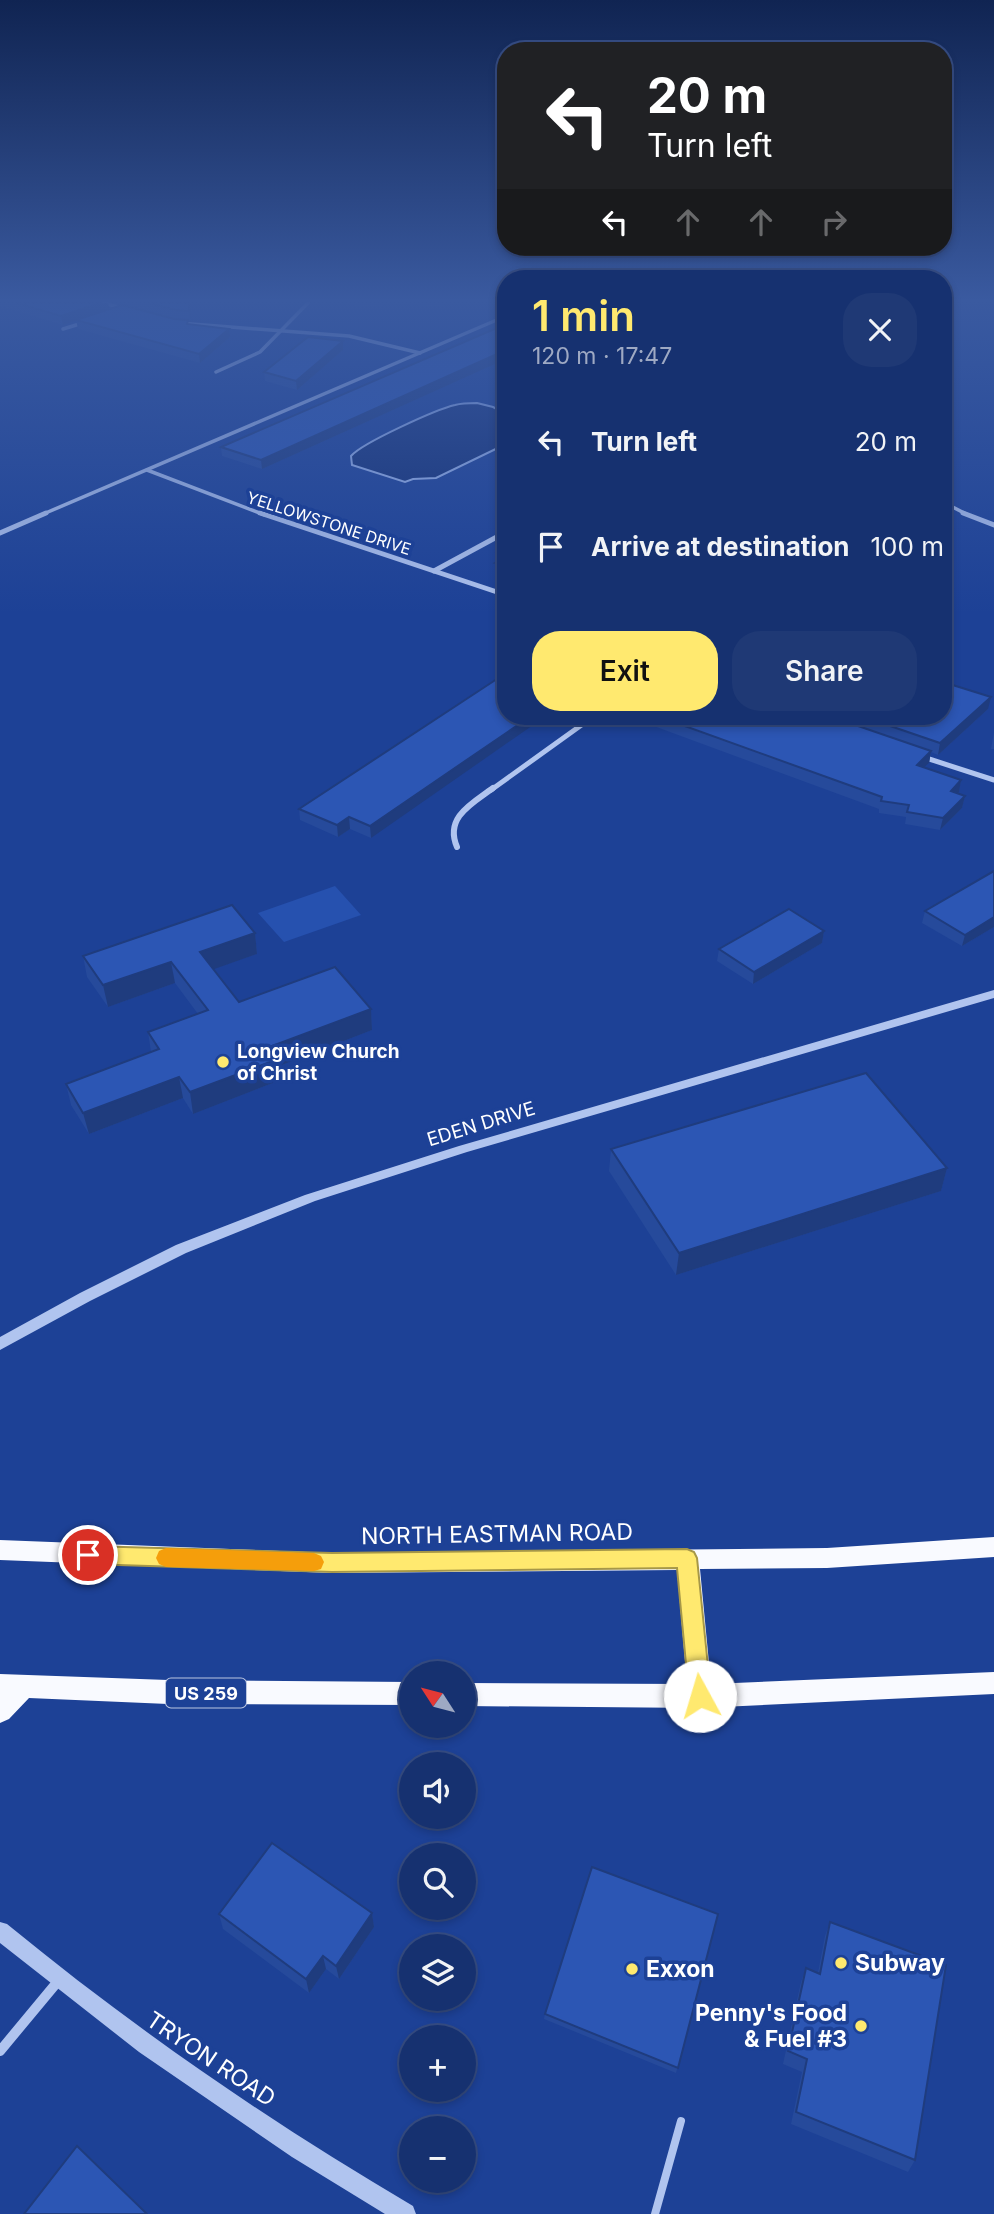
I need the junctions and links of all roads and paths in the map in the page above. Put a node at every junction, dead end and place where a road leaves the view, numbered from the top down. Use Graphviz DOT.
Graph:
graph roads {
  1 [pos="295,406"];
  2 [pos="146,470"];
  3 [pos="952,507"];
  4 [pos="994,525"];
  5 [pos="0,533"];
  6 [pos="497,537"];
  7 [pos="434,571"];
  8 [pos="497,592"];
  9 [pos="581,725"];
  10 [pos="910,752"];
  11 [pos="994,780"];
  12 [pos="457,848"];
  13 [pos="994,994"];
  14 [pos="0,1344"];
  15 [pos="994,1547"];
  16 [pos="0,1550"];
  17 [pos="687,1558"];
  18 [pos="994,1683"];
  19 [pos="11,1686"];
  20 [pos="399,1694"];
  21 [pos="476,1695"];
  22 [pos="700,1696"];
  23 [pos="0,1711"];
  24 [pos="0,1931"];
  25 [pos="60,1980"];
  26 [pos="0,2051"];
  27 [pos="681,2121"];
  28 [pos="405,2214"];
  29 [pos="655,2214"];
  1 -- 2 [label="street"];
  2 -- 5 [label="street"];
  2 -- 7 [label="street, YELLOWSTONE DRIVE"];
  3 -- 4 [label="street"];
  6 -- 7 [label="street"];
  7 -- 8 [label="street, YELLOWSTONE DRIVE"];
  9 -- 12 [label="street"];
  10 -- 11 [label="street"];
  13 -- 14 [label="street, EDEN DRIVE"];
  15 -- 17 [label="main road, NORTH EASTMAN ROAD"];
  16 -- 17 [label="main road, NORTH EASTMAN ROAD"];
  17 -- 22 [label="main road"];
  18 -- 22 [label="main road"];
  19 -- 20 [label="main road, US 259"];
  19 -- 23 [label="main road"];
  21 -- 22 [label="main road"];
  24 -- 25 [label="street, TRYON ROAD"];
  25 -- 26 [label="street"];
  25 -- 28 [label="street, TRYON ROAD"];
  27 -- 29 [label="lane"];
}
